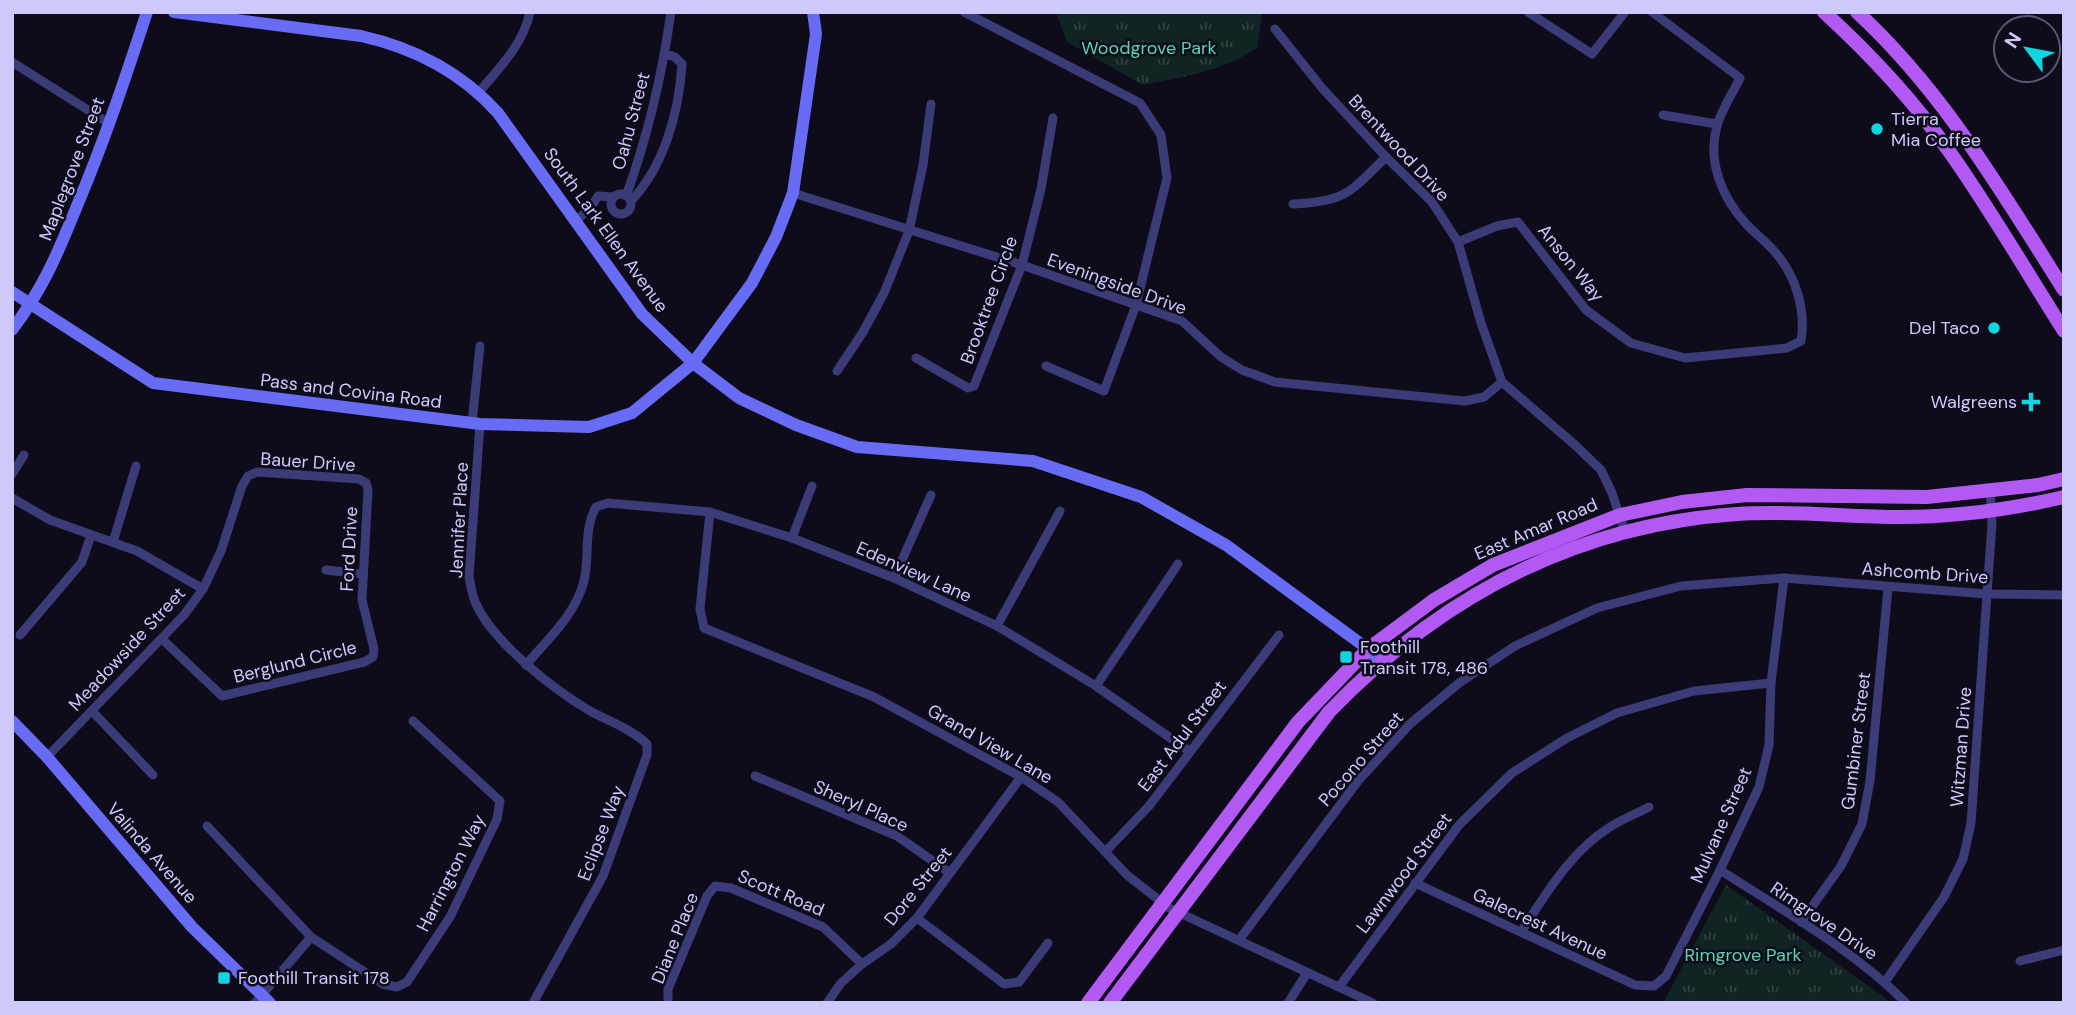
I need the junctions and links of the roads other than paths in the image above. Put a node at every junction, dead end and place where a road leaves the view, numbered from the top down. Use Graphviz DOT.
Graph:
graph roads {
  1 [pos="147,12"];
  2 [pos="174,12"];
  3 [pos="530,12"];
  4 [pos="671,12"];
  5 [pos="813,12"];
  6 [pos="964,12"];
  7 [pos="1528,12"];
  8 [pos="1625,12"];
  9 [pos="1652,12"];
  10 [pos="1824,12"];
  11 [pos="1857,12"];
  12 [pos="1275,29"];
  13 [pos="665,54"];
  14 [pos="12,62"];
  15 [pos="479,92"];
  16 [pos="931,104"];
  17 [pos="1663,115"];
  18 [pos="1052,118"];
  19 [pos="110,124"];
  20 [pos="1717,124"];
  21 [pos="1386,157"];
  22 [pos="793,193"];
  23 [pos="613,197"];
  24 [pos="629,198"];
  25 [pos="1293,204"];
  26 [pos="575,221"];
  27 [pos="909,231"];
  28 [pos="1458,242"];
  29 [pos="2038,249"];
  30 [pos="2018,260"];
  31 [pos="1022,265"];
  32 [pos="2064,289"];
  33 [pos="12,292"];
  34 [pos="32,304"];
  35 [pos="1136,304"];
  36 [pos="12,330"];
  37 [pos="2064,331"];
  38 [pos="480,346"];
  39 [pos="916,358"];
  40 [pos="693,363"];
  41 [pos="1046,366"];
  42 [pos="837,372"];
  43 [pos="1502,382"];
  44 [pos="476,423"];
  45 [pos="24,455"];
  46 [pos="136,466"];
  47 [pos="12,474"];
  48 [pos="248,476"];
  49 [pos="2064,479"];
  50 [pos="366,484"];
  51 [pos="812,486"];
  52 [pos="1990,491"];
  53 [pos="931,495"];
  54 [pos="2064,497"];
  55 [pos="12,498"];
  56 [pos="1991,509"];
  57 [pos="1060,511"];
  58 [pos="710,512"];
  59 [pos="1620,515"];
  60 [pos="1625,532"];
  61 [pos="91,535"];
  62 [pos="792,538"];
  63 [pos="113,542"];
  64 [pos="1178,564"];
  65 [pos="326,570"];
  66 [pos="362,574"];
  67 [pos="894,578"];
  68 [pos="1784,578"];
  69 [pos="1888,587"];
  70 [pos="203,589"];
  71 [pos="1987,594"];
  72 [pos="2064,595"];
  73 [pos="998,626"];
  74 [pos="20,635"];
  75 [pos="1279,635"];
  76 [pos="162,639"];
  77 [pos="1368,649"];
  78 [pos="373,657"];
  79 [pos="1379,663"];
  80 [pos="526,665"];
  81 [pos="1771,683"];
  82 [pos="1096,685"];
  83 [pos="92,711"];
  84 [pos="12,720"];
  85 [pos="414,721"];
  86 [pos="647,744"];
  87 [pos="1189,751"];
  88 [pos="47,757"];
  89 [pos="153,775"];
  90 [pos="755,776"];
  91 [pos="1021,777"];
  92 [pos="1650,807"];
  93 [pos="207,826"];
  94 [pos="1105,852"];
  95 [pos="1720,870"];
  96 [pos="950,873"];
  97 [pos="1415,883"];
  98 [pos="715,886"];
  99 [pos="1162,903"];
  100 [pos="1177,912"];
  101 [pos="917,918"];
  102 [pos="1801,922"];
  103 [pos="1521,932"];
  104 [pos="311,937"];
  105 [pos="1239,940"];
  106 [pos="1048,943"];
  107 [pos="2064,950"];
  108 [pos="2020,961"];
  109 [pos="862,964"];
  110 [pos="1307,973"];
  111 [pos="1885,982"];
  112 [pos="1654,986"];
  113 [pos="1339,987"];
  114 [pos="262,1000"];
  115 [pos="533,1003"];
  116 [pos="668,1003"];
  117 [pos="827,1003"];
  118 [pos="1088,1003"];
  119 [pos="1110,1003"];
  120 [pos="1288,1003"];
  121 [pos="1373,1003"];
  122 [pos="1906,1003"];
  1 -- 19 [label="street, Maplegrove Street"];
  2 -- 15 [label="street, South Lark Ellen Avenue"];
  3 -- 15 [label="street"];
  4 -- 13 [label="street, Oahu Street"];
  5 -- 22 [label="street, Pass and Covina Road"];
  6 -- 35 [label="street"];
  7 -- 8 [label="street"];
  9 -- 20 [label="street"];
  10 -- 30 [label="main road"];
  11 -- 29 [label="main road"];
  12 -- 21 [label="street, Brentwood Drive"];
  13 -- 24 [label="street, Oahu Street"];
  13 -- 24 [label="street, Oahu Street"];
  14 -- 19 [label="street"];
  15 -- 26 [label="street, South Lark Ellen Avenue"];
  16 -- 27 [label="street"];
  17 -- 20 [label="street"];
  18 -- 31 [label="street, Brooktree Circle"];
  19 -- 34 [label="street, Maplegrove Street"];
  20 -- 28 [label="street, Anson Way"];
  21 -- 25 [label="street"];
  21 -- 28 [label="street, Brentwood Drive"];
  22 -- 27 [label="street, Eveningside Drive"];
  22 -- 40 [label="street, Pass and Covina Road"];
  23 -- 24 [label="street"];
  23 -- 24 [label="street"];
  23 -- 26 [label="street"];
  26 -- 40 [label="street, South Lark Ellen Avenue"];
  27 -- 31 [label="street, Eveningside Drive"];
  27 -- 42 [label="street"];
  28 -- 43 [label="street, Brentwood Drive"];
  29 -- 30 [label="main road"];
  29 -- 32 [label="main road"];
  30 -- 37 [label="main road"];
  31 -- 35 [label="street, Eveningside Drive"];
  31 -- 39 [label="street, Brooktree Circle"];
  33 -- 34 [label="street, Pass and Covina Road"];
  34 -- 36 [label="street, Maplegrove Street"];
  34 -- 44 [label="street, Pass and Covina Road"];
  35 -- 41 [label="street"];
  35 -- 43 [label="street, Eveningside Drive"];
  38 -- 44 [label="street, Jennifer Place"];
  40 -- 44 [label="street, Pass and Covina Road"];
  40 -- 77 [label="street, South Lark Ellen Avenue"];
  43 -- 59 [label="street"];
  44 -- 80 [label="street, Jennifer Place"];
  45 -- 47 [label="street"];
  46 -- 63 [label="street"];
  48 -- 50 [label="street, Bauer Drive"];
  48 -- 70 [label="street, Meadowside Street"];
  49 -- 52 [label="main road, East Amar Road"];
  50 -- 66 [label="street, Ford Drive"];
  51 -- 62 [label="street"];
  52 -- 56 [label="street, Witzman Drive"];
  52 -- 59 [label="main road, East Amar Road"];
  53 -- 67 [label="street"];
  54 -- 56 [label="main road, East Amar Road"];
  55 -- 61 [label="street"];
  56 -- 60 [label="main road, East Amar Road"];
  56 -- 71 [label="street, Witzman Drive"];
  57 -- 73 [label="street"];
  58 -- 62 [label="street, Edenview Lane"];
  58 -- 80 [label="street, Edenview Lane"];
  58 -- 91 [label="street, Grand View Lane"];
  59 -- 60 [label="street"];
  59 -- 77 [label="main road, East Amar Road"];
  60 -- 79 [label="main road, East Amar Road"];
  61 -- 63 [label="street"];
  61 -- 74 [label="street"];
  62 -- 67 [label="street, Edenview Lane"];
  63 -- 70 [label="street"];
  64 -- 82 [label="street"];
  65 -- 66 [label="street"];
  66 -- 78 [label="street, Ford Drive"];
  67 -- 73 [label="street, Edenview Lane"];
  68 -- 69 [label="street, Ashcomb Drive"];
  68 -- 81 [label="street, Mulvane Street"];
  68 -- 105 [label="street, Pocono Street"];
  69 -- 71 [label="street, Ashcomb Drive"];
  69 -- 102 [label="street, Gumbiner Street"];
  70 -- 76 [label="street, Meadowside Street"];
  71 -- 72 [label="street, Ashcomb Drive"];
  71 -- 111 [label="street, Witzman Drive"];
  73 -- 82 [label="street, Edenview Lane"];
  75 -- 87 [label="street, East Adul Street"];
  76 -- 78 [label="street, Berglund Circle"];
  76 -- 83 [label="street, Meadowside Street"];
  77 -- 79 [label="street, South Lark Ellen Avenue"];
  77 -- 99 [label="main road, East Amar Road"];
  79 -- 100 [label="main road, East Amar Road"];
  80 -- 86 [label="street, Jennifer Place"];
  81 -- 95 [label="street, Mulvane Street"];
  81 -- 97 [label="street, Lawnwood Street"];
  82 -- 87 [label="street, Edenview Lane"];
  83 -- 88 [label="street, Meadowside Street"];
  83 -- 89 [label="street"];
  84 -- 88 [label="street, Valinda Avenue"];
  85 -- 104 [label="street, Harrington Way"];
  86 -- 115 [label="street, Eclipse Way"];
  87 -- 94 [label="street, East Adul Street"];
  88 -- 114 [label="street, Valinda Avenue"];
  90 -- 96 [label="street, Sheryl Place"];
  91 -- 94 [label="street, Grand View Lane"];
  91 -- 96 [label="street, Dore Street"];
  92 -- 103 [label="street"];
  93 -- 104 [label="street"];
  94 -- 99 [label="street, Grand View Lane"];
  95 -- 102 [label="street, Rimgrove Drive"];
  95 -- 112 [label="street, Mulvane Street"];
  96 -- 101 [label="street, Dore Street"];
  97 -- 103 [label="street, Galecrest Avenue"];
  97 -- 113 [label="street, Lawnwood Street"];
  98 -- 109 [label="street, Scott Road"];
  98 -- 116 [label="street, Diane Place"];
  99 -- 100 [label="street, Grand View Lane"];
  99 -- 118 [label="main road, East Amar Road"];
  100 -- 105 [label="street, Grand View Lane"];
  100 -- 119 [label="main road, East Amar Road"];
  101 -- 106 [label="street"];
  101 -- 109 [label="street, Dore Street"];
  102 -- 111 [label="street, Rimgrove Drive"];
  103 -- 112 [label="street, Galecrest Avenue"];
  104 -- 114 [label="street"];
  105 -- 110 [label="street, Grand View Lane"];
  107 -- 108 [label="street"];
  109 -- 117 [label="street, Dore Street"];
  110 -- 113 [label="street, Grand View Lane"];
  110 -- 120 [label="street"];
  111 -- 122 [label="street, Rimgrove Drive"];
  113 -- 121 [label="street, Grand View Lane"];
}
